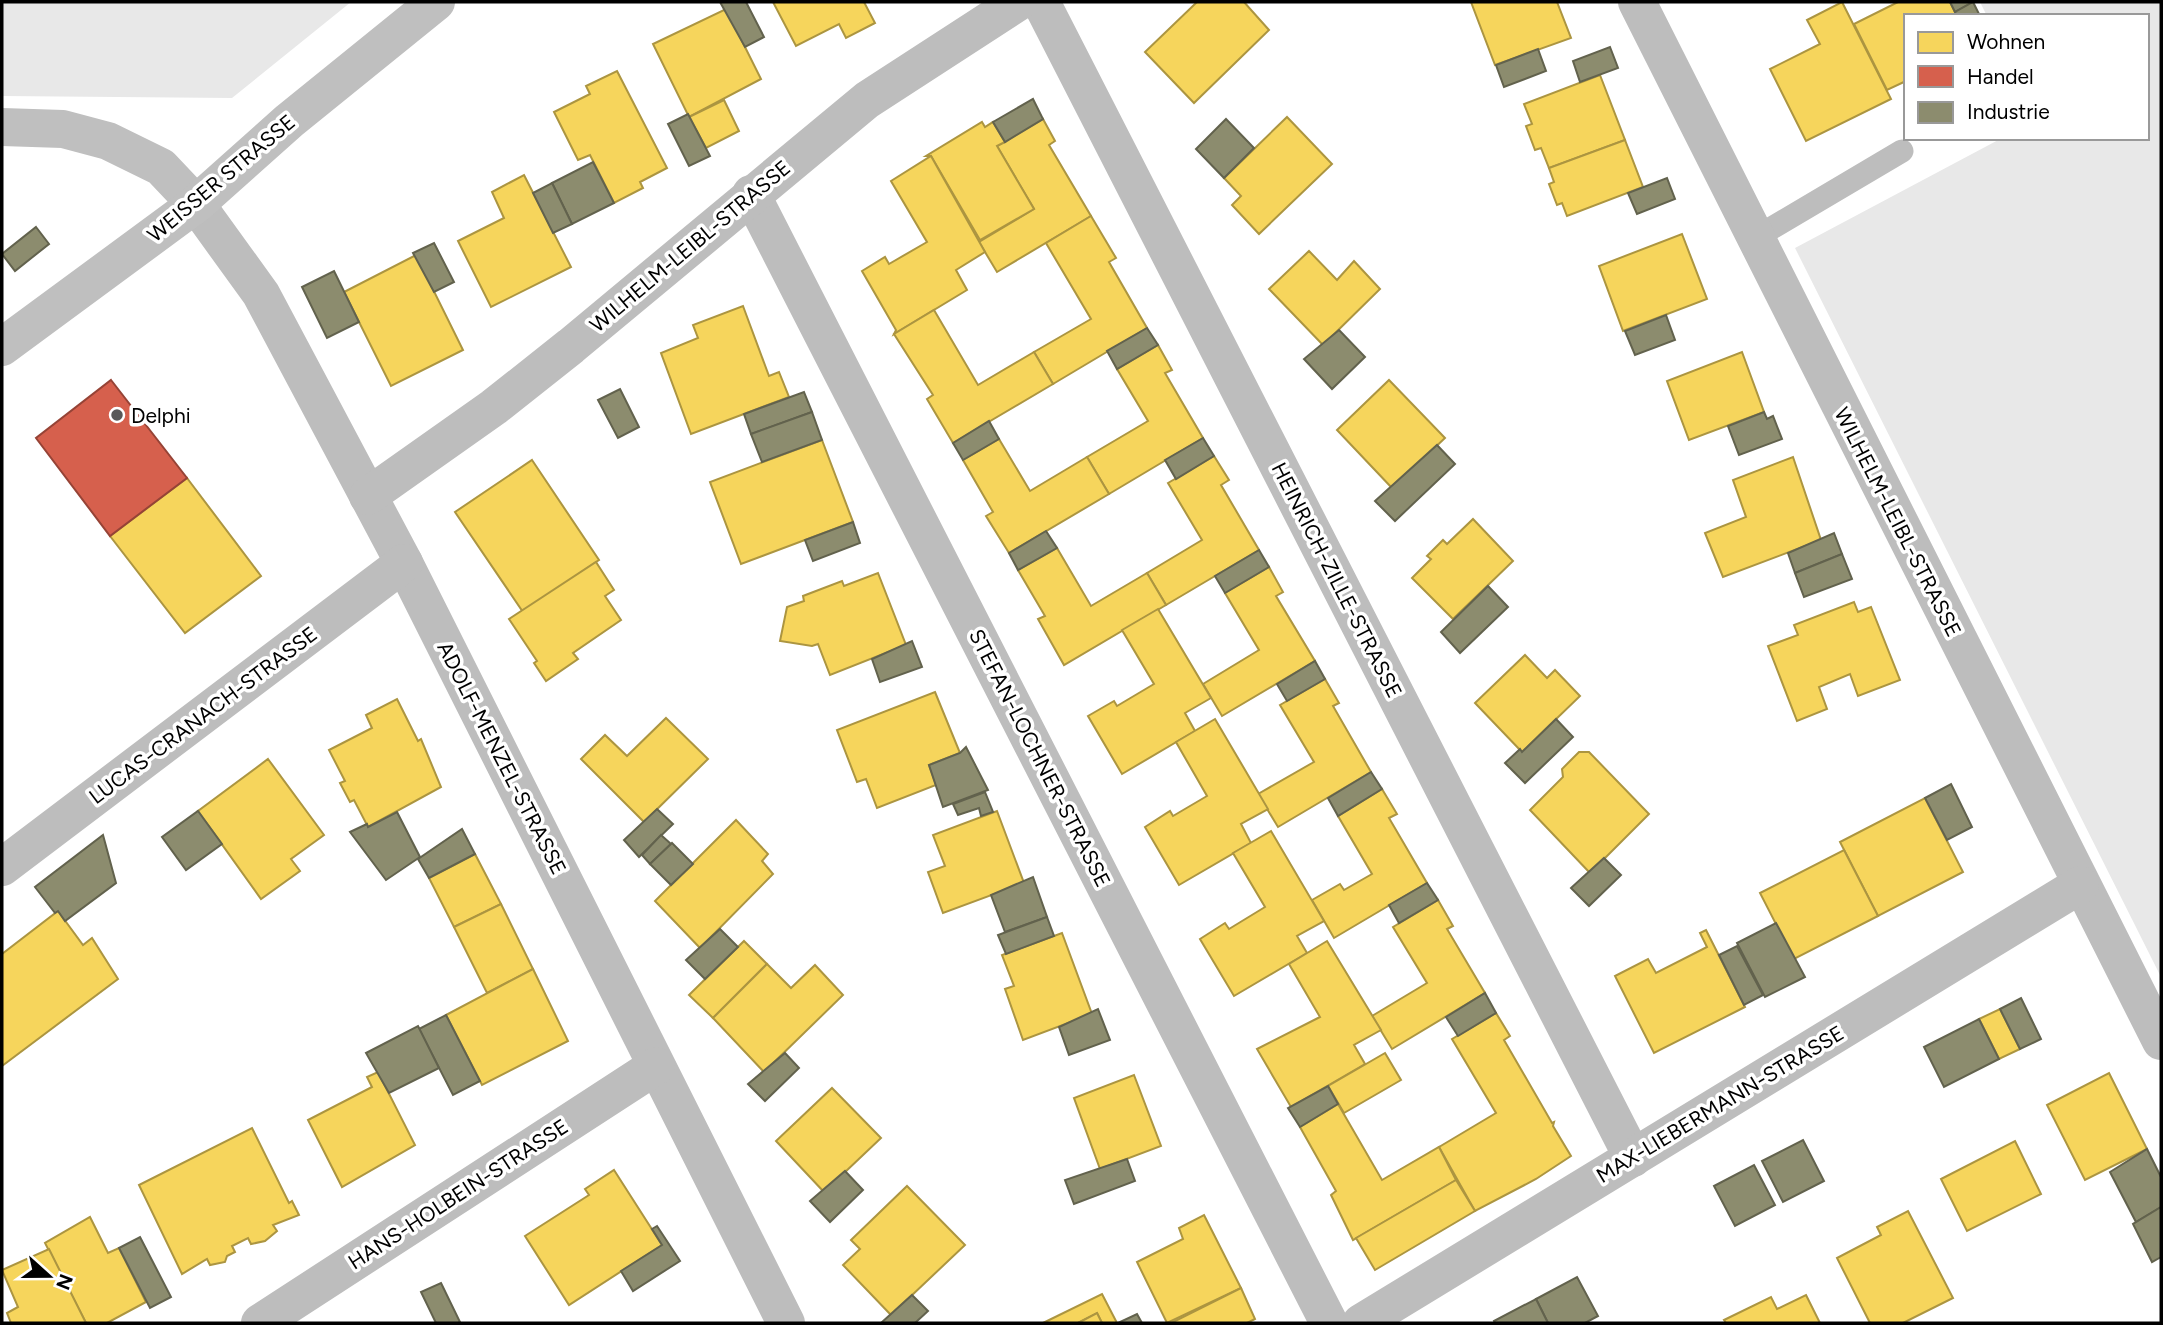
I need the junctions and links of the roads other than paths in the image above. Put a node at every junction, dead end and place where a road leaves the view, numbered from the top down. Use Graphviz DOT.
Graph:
graph roads {
  1 [pos="436,2"];
  2 [pos="1018,2"];
  3 [pos="1041,2"];
  4 [pos="1637,2"];
  5 [pos="2,127"];
  6 [pos="1902,151"];
  7 [pos="751,194"];
  8 [pos="196,204"];
  9 [pos="1755,238"];
  10 [pos="2,347"];
  11 [pos="368,496"];
  12 [pos="404,563"];
  13 [pos="2,867"];
  14 [pos="2080,886"];
  15 [pos="2161,1041"];
  16 [pos="656,1066"];
  17 [pos="1633,1158"];
  18 [pos="260,1323"];
  19 [pos="786,1323"];
  20 [pos="1329,1323"];
  21 [pos="1361,1323"];
  1 -- 8 [label="street, WEISSER STRASSE"];
  2 -- 7 [label="street, WILHELM-LEIBL-STRASSE"];
  3 -- 17 [label="street, HEINRICH-ZILLE-STRASSE"];
  4 -- 9 [label="street, WILHELM-LEIBL-STRASSE"];
  5 -- 8 [label="street"];
  6 -- 9 [label="lane"];
  7 -- 11 [label="street, WILHELM-LEIBL-STRASSE"];
  7 -- 20 [label="street, STEFAN-LOCHNER-STRASSE"];
  8 -- 10 [label="street, WEISSER STRASSE"];
  8 -- 11 [label="street, ADOLF-MENZEL-STRASSE"];
  9 -- 14 [label="street, WILHELM-LEIBL-STRASSE"];
  11 -- 12 [label="street, ADOLF-MENZEL-STRASSE"];
  12 -- 13 [label="street, LUCAS-CRANACH-STRASSE"];
  12 -- 16 [label="street, ADOLF-MENZEL-STRASSE"];
  14 -- 15 [label="street, WILHELM-LEIBL-STRASSE"];
  14 -- 17 [label="street, MAX-LIEBERMANN-STRASSE"];
  16 -- 18 [label="street, HANS-HOLBEIN-STRASSE"];
  16 -- 19 [label="street, ADOLF-MENZEL-STRASSE"];
  17 -- 21 [label="street, MAX-LIEBERMANN-STRASSE"];
}
